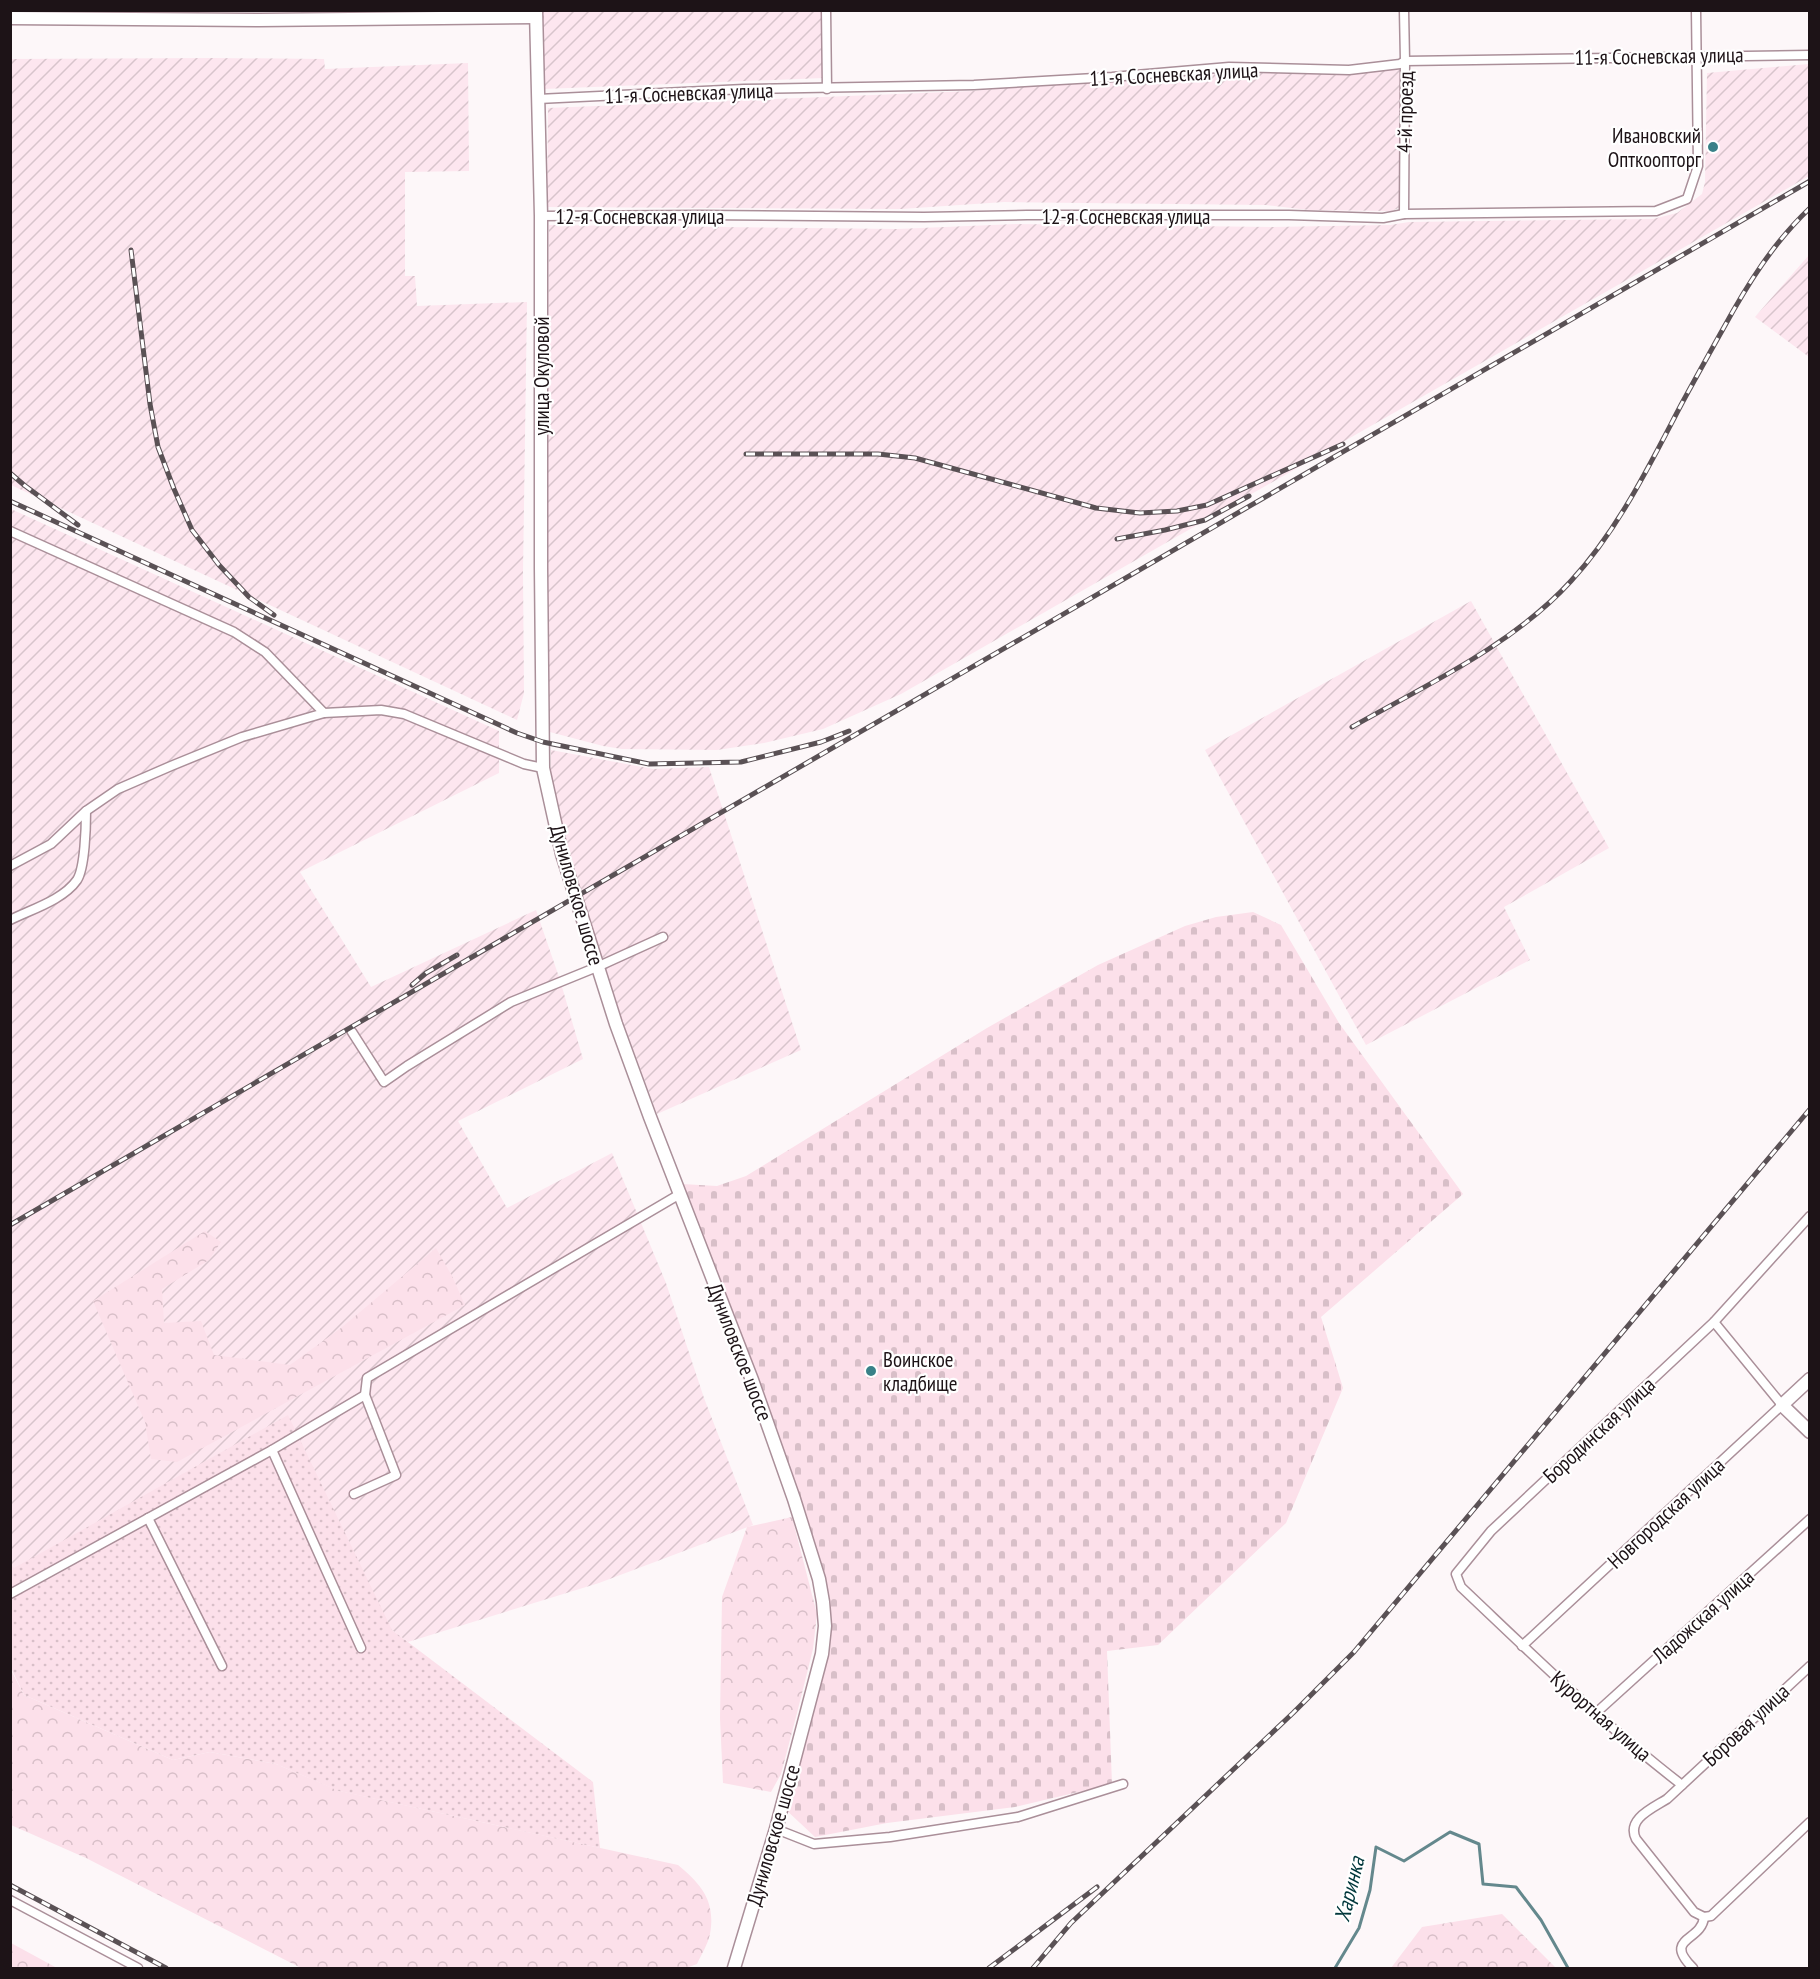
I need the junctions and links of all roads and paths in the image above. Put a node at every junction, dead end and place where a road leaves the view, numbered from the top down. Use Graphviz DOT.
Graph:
graph roads {
  1 [pos="826,10"];
  2 [pos="1404,10"];
  3 [pos="1696,10"];
  4 [pos="536,14"];
  5 [pos="258,16"];
  6 [pos="10,18"];
  7 [pos="1697,55"];
  8 [pos="1809,55"];
  9 [pos="1406,61"];
  10 [pos="826,89"];
  11 [pos="538,99"];
  12 [pos="1404,214"];
  13 [pos="541,216"];
  14 [pos="10,531"];
  15 [pos="324,713"];
  16 [pos="543,742"];
  17 [pos="543,768"];
  18 [pos="86,811"];
  19 [pos="10,866"];
  20 [pos="10,920"];
  21 [pos="663,937"];
  22 [pos="597,967"];
  23 [pos="352,1032"];
  24 [pos="680,1194"];
  25 [pos="1809,1216"];
  26 [pos="1714,1322"];
  27 [pos="1809,1380"];
  28 [pos="365,1395"];
  29 [pos="1782,1405"];
  30 [pos="1809,1432"];
  31 [pos="272,1450"];
  32 [pos="354,1494"];
  33 [pos="148,1518"];
  34 [pos="1809,1519"];
  35 [pos="10,1594"];
  36 [pos="1522,1646"];
  37 [pos="361,1648"];
  38 [pos="1809,1665"];
  39 [pos="222,1666"];
  40 [pos="1597,1712"];
  41 [pos="1123,1784"];
  42 [pos="1682,1785"];
  43 [pos="1809,1822"];
  44 [pos="776,1830"];
  45 [pos="10,1900"];
  46 [pos="1704,1917"];
  47 [pos="138,1968"];
  48 [pos="734,1968"];
  49 [pos="1693,1968"];
  1 -- 10 [label="street"];
  2 -- 9 [label="street, 4-й проезд"];
  3 -- 7 [label="street"];
  4 -- 5 [label="street"];
  4 -- 11 [label="street, улица Окуловой"];
  5 -- 6 [label="street"];
  7 -- 8 [label="street, 11-я Сосневская улица"];
  7 -- 9 [label="street, 11-я Сосневская улица"];
  7 -- 12 [label="street, 12-я Сосневская улица"];
  9 -- 10 [label="street, 11-я Сосневская улица"];
  9 -- 12 [label="street, 4-й проезд"];
  10 -- 11 [label="street, 11-я Сосневская улица"];
  11 -- 13 [label="street, улица Окуловой"];
  12 -- 13 [label="street, 12-я Сосневская улица"];
  13 -- 16 [label="street, улица Окуловой"];
  14 -- 15 [label="street"];
  15 -- 17 [label="street"];
  15 -- 18 [label="street"];
  16 -- 17 [label="street, Дуниловское шоссе"];
  17 -- 22 [label="street, Дуниловское шоссе"];
  18 -- 19 [label="street"];
  18 -- 20 [label="street"];
  21 -- 22 [label="street"];
  22 -- 23 [label="street"];
  22 -- 24 [label="street, Дуниловское шоссе"];
  24 -- 28 [label="street"];
  24 -- 44 [label="street, Дуниловское шоссе"];
  25 -- 26 [label="street, Бородинская улица"];
  26 -- 29 [label="street"];
  26 -- 36 [label="street, Бородинская улица"];
  27 -- 29 [label="street, Новгородская улица"];
  28 -- 31 [label="street"];
  28 -- 32 [label="street"];
  29 -- 30 [label="street"];
  29 -- 36 [label="street, Новгородская улица"];
  31 -- 33 [label="street"];
  31 -- 37 [label="street"];
  33 -- 35 [label="street"];
  33 -- 39 [label="street"];
  34 -- 40 [label="street, Ладожская улица"];
  36 -- 40 [label="street, Курортная улица"];
  38 -- 42 [label="street, Боровая улица"];
  40 -- 42 [label="street, Курортная улица"];
  41 -- 44 [label="street"];
  42 -- 46 [label="street, Боровая улица"];
  43 -- 46 [label="street"];
  44 -- 48 [label="street, Дуниловское шоссе"];
  45 -- 47 [label="street"];
  46 -- 49 [label="street"];
}
